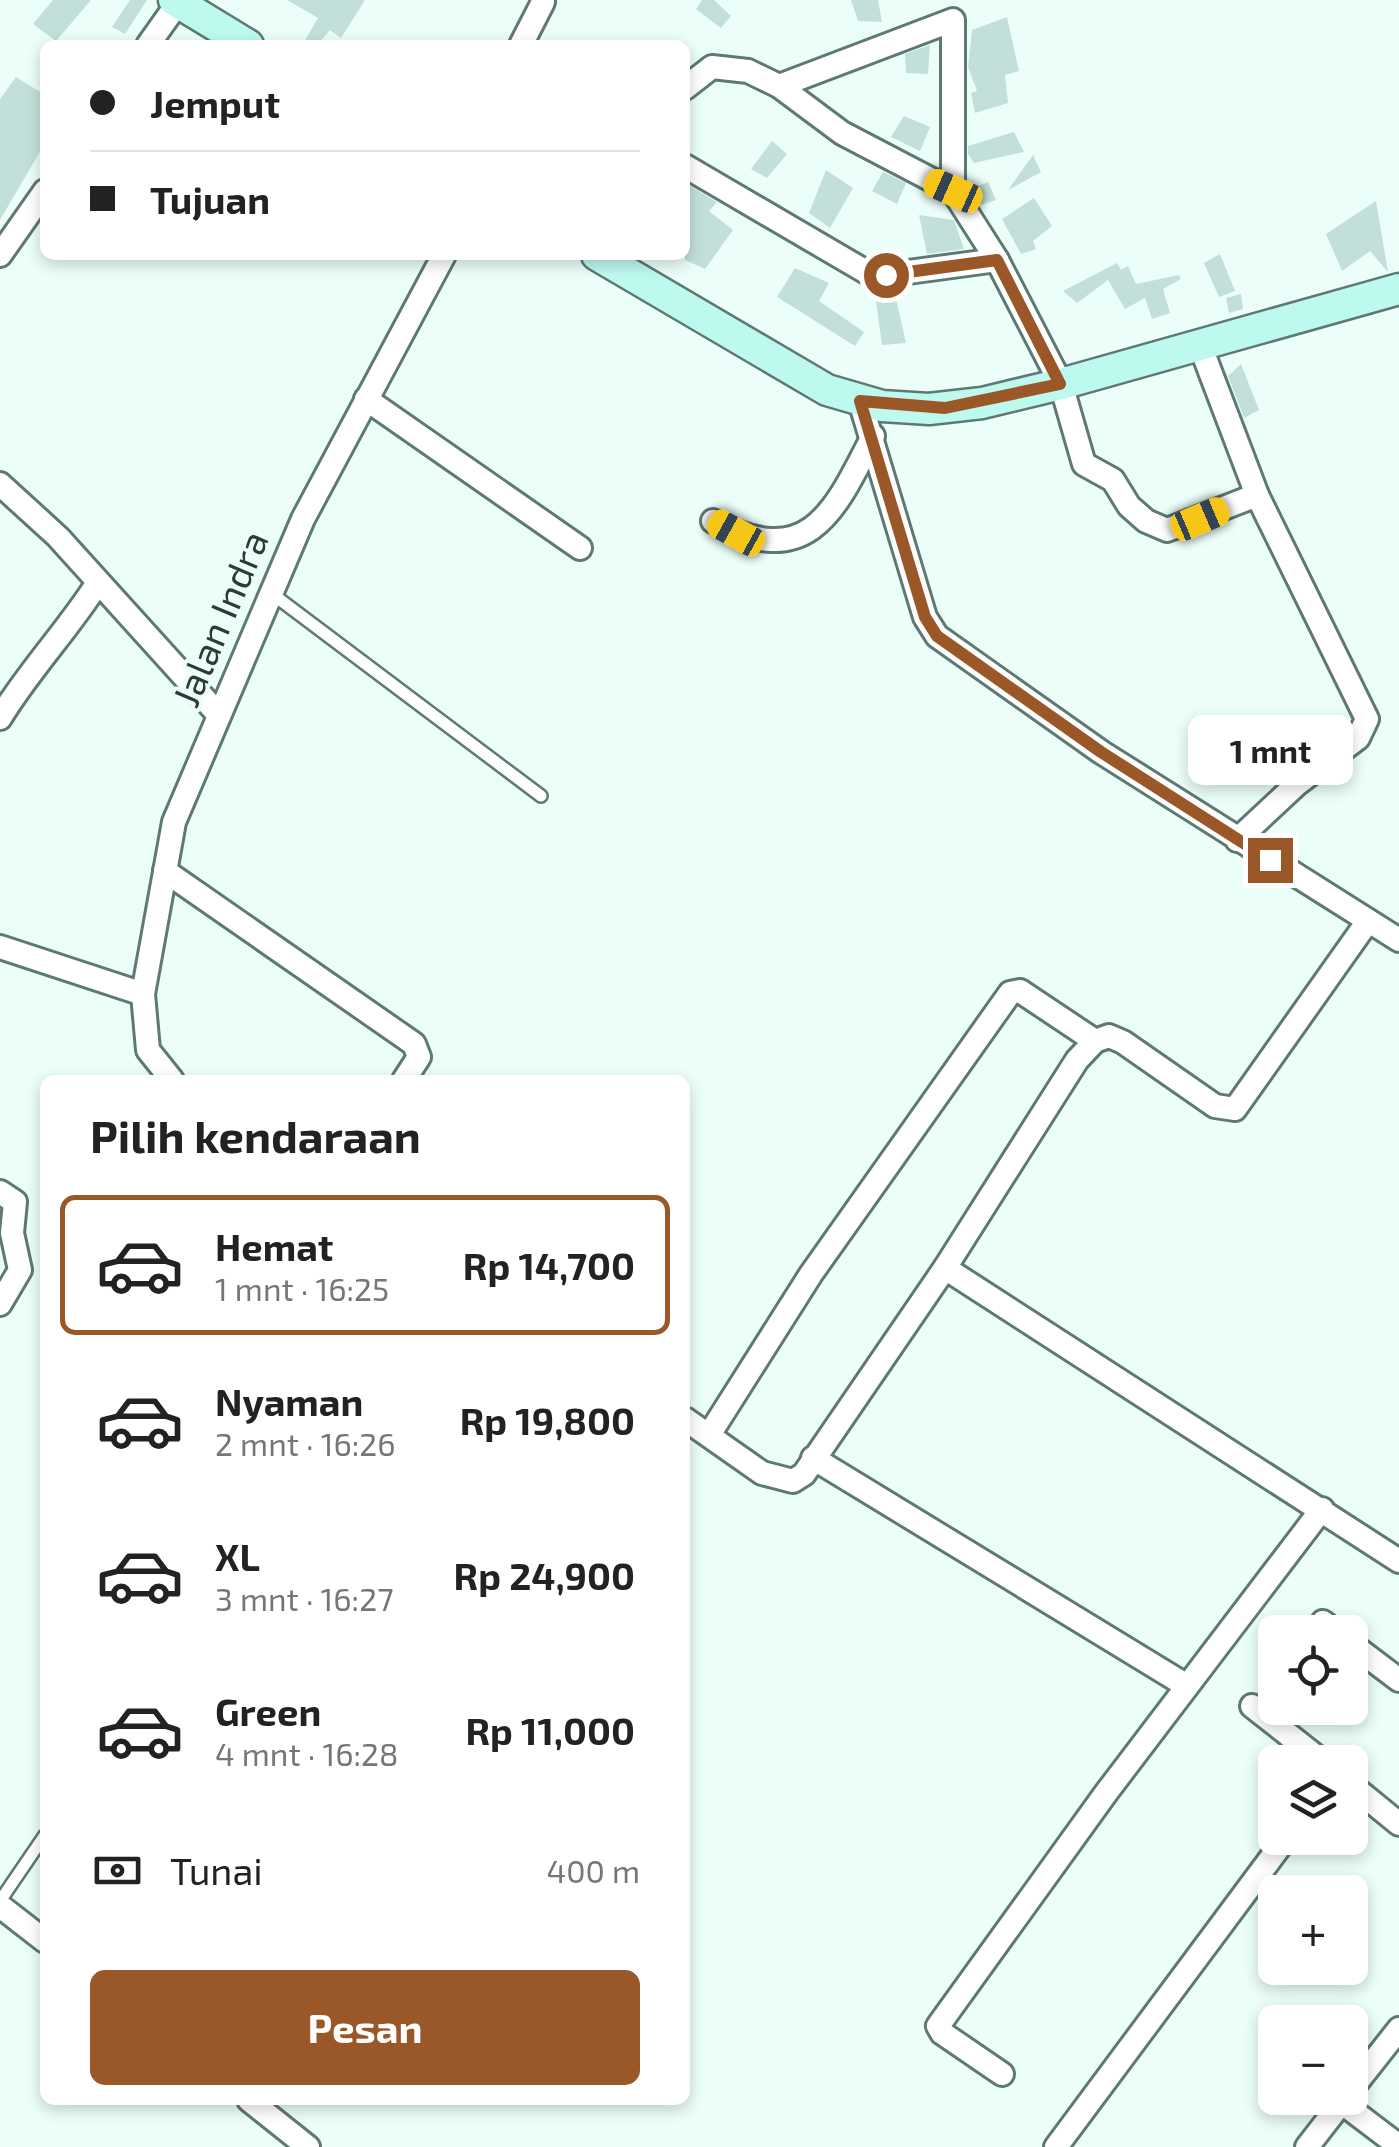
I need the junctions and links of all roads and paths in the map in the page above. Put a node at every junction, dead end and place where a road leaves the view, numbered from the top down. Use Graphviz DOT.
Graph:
graph roads {
  1 [pos="177,1"];
  2 [pos="542,2"];
  3 [pos="952,10"];
  4 [pos="151,40"];
  5 [pos="240,40"];
  6 [pos="523,40"];
  7 [pos="690,84"];
  8 [pos="779,86"];
  9 [pos="690,169"];
  10 [pos="953,191"];
  11 [pos="40,198"];
  12 [pos="0,255"];
  13 [pos="441,260"];
  14 [pos="606,260"];
  15 [pos="997,260"];
  16 [pos="1399,289"];
  17 [pos="1200,345"];
  18 [pos="1060,384"];
  19 [pos="366,399"];
  20 [pos="860,401"];
  21 [pos="872,436"];
  22 [pos="0,484"];
  23 [pos="1257,495"];
  24 [pos="713,520"];
  25 [pos="580,548"];
  26 [pos="97,584"];
  27 [pos="271,593"];
  28 [pos="219,715"];
  29 [pos="0,718"];
  30 [pos="542,796"];
  31 [pos="1237,840"];
  32 [pos="165,871"];
  33 [pos="1368,921"];
  34 [pos="1399,940"];
  35 [pos="0,947"];
  36 [pos="144,994"];
  37 [pos="1096,1041"];
  38 [pos="167,1075"];
  39 [pos="407,1075"];
  40 [pos="0,1192"];
  41 [pos="945,1268"];
  42 [pos="0,1304"];
  43 [pos="690,1422"];
  44 [pos="709,1435"];
  45 [pos="813,1458"];
  46 [pos="1322,1509"];
  47 [pos="1399,1561"];
  48 [pos="1368,1657"];
  49 [pos="1399,1680"];
  50 [pos="1187,1686"];
  51 [pos="1252,1706"];
  52 [pos="1301,1745"];
  53 [pos="1368,1799"];
  54 [pos="1399,1824"];
  55 [pos="40,1843"];
  56 [pos="1273,1855"];
  57 [pos="0,1904"];
  58 [pos="40,1937"];
  59 [pos="1399,2029"];
  60 [pos="1368,2068"];
  61 [pos="1002,2074"];
  62 [pos="255,2105"];
  63 [pos="1331,2115"];
  64 [pos="1365,2115"];
  65 [pos="1399,2146"];
  66 [pos="308,2147"];
  67 [pos="1056,2147"];
  68 [pos="1307,2147"];
  1 -- 4 [label="street"];
  1 -- 5 [label="main road"];
  2 -- 6 [label="street"];
  3 -- 8 [label="street"];
  3 -- 10 [label="street"];
  7 -- 8 [label="street"];
  8 -- 10 [label="street"];
  9 -- 15 [label="street"];
  10 -- 15 [label="street"];
  11 -- 12 [label="street"];
  13 -- 19 [label="street, Jalan Indra"];
  14 -- 20 [label="main road"];
  15 -- 18 [label="street"];
  16 -- 17 [label="main road"];
  17 -- 18 [label="main road"];
  17 -- 23 [label="street"];
  18 -- 20 [label="main road"];
  18 -- 23 [label="street"];
  19 -- 25 [label="street"];
  19 -- 27 [label="street, Jalan Indra"];
  20 -- 21 [label="street"];
  21 -- 24 [label="street"];
  21 -- 31 [label="street"];
  22 -- 26 [label="street"];
  23 -- 31 [label="street"];
  26 -- 28 [label="street"];
  26 -- 29 [label="street"];
  27 -- 28 [label="street, Jalan Indra"];
  27 -- 30 [label="lane"];
  28 -- 32 [label="street, Jalan Indra"];
  31 -- 33 [label="street"];
  32 -- 36 [label="street, Jalan Indra"];
  32 -- 39 [label="street"];
  33 -- 34 [label="street"];
  33 -- 37 [label="street"];
  35 -- 36 [label="street"];
  36 -- 38 [label="street, Jalan Indra"];
  37 -- 41 [label="street"];
  37 -- 44 [label="street"];
  40 -- 42 [label="street"];
  41 -- 45 [label="street"];
  41 -- 46 [label="street"];
  43 -- 44 [label="street"];
  44 -- 45 [label="street"];
  45 -- 50 [label="street"];
  46 -- 47 [label="street"];
  46 -- 50 [label="street"];
  48 -- 49 [label="street"];
  50 -- 61 [label="street"];
  51 -- 52 [label="street"];
  53 -- 54 [label="street"];
  55 -- 57 [label="lane"];
  56 -- 67 [label="street"];
  57 -- 58 [label="street"];
  59 -- 60 [label="street"];
  62 -- 66 [label="street"];
  63 -- 68 [label="street"];
  64 -- 65 [label="street"];
}
